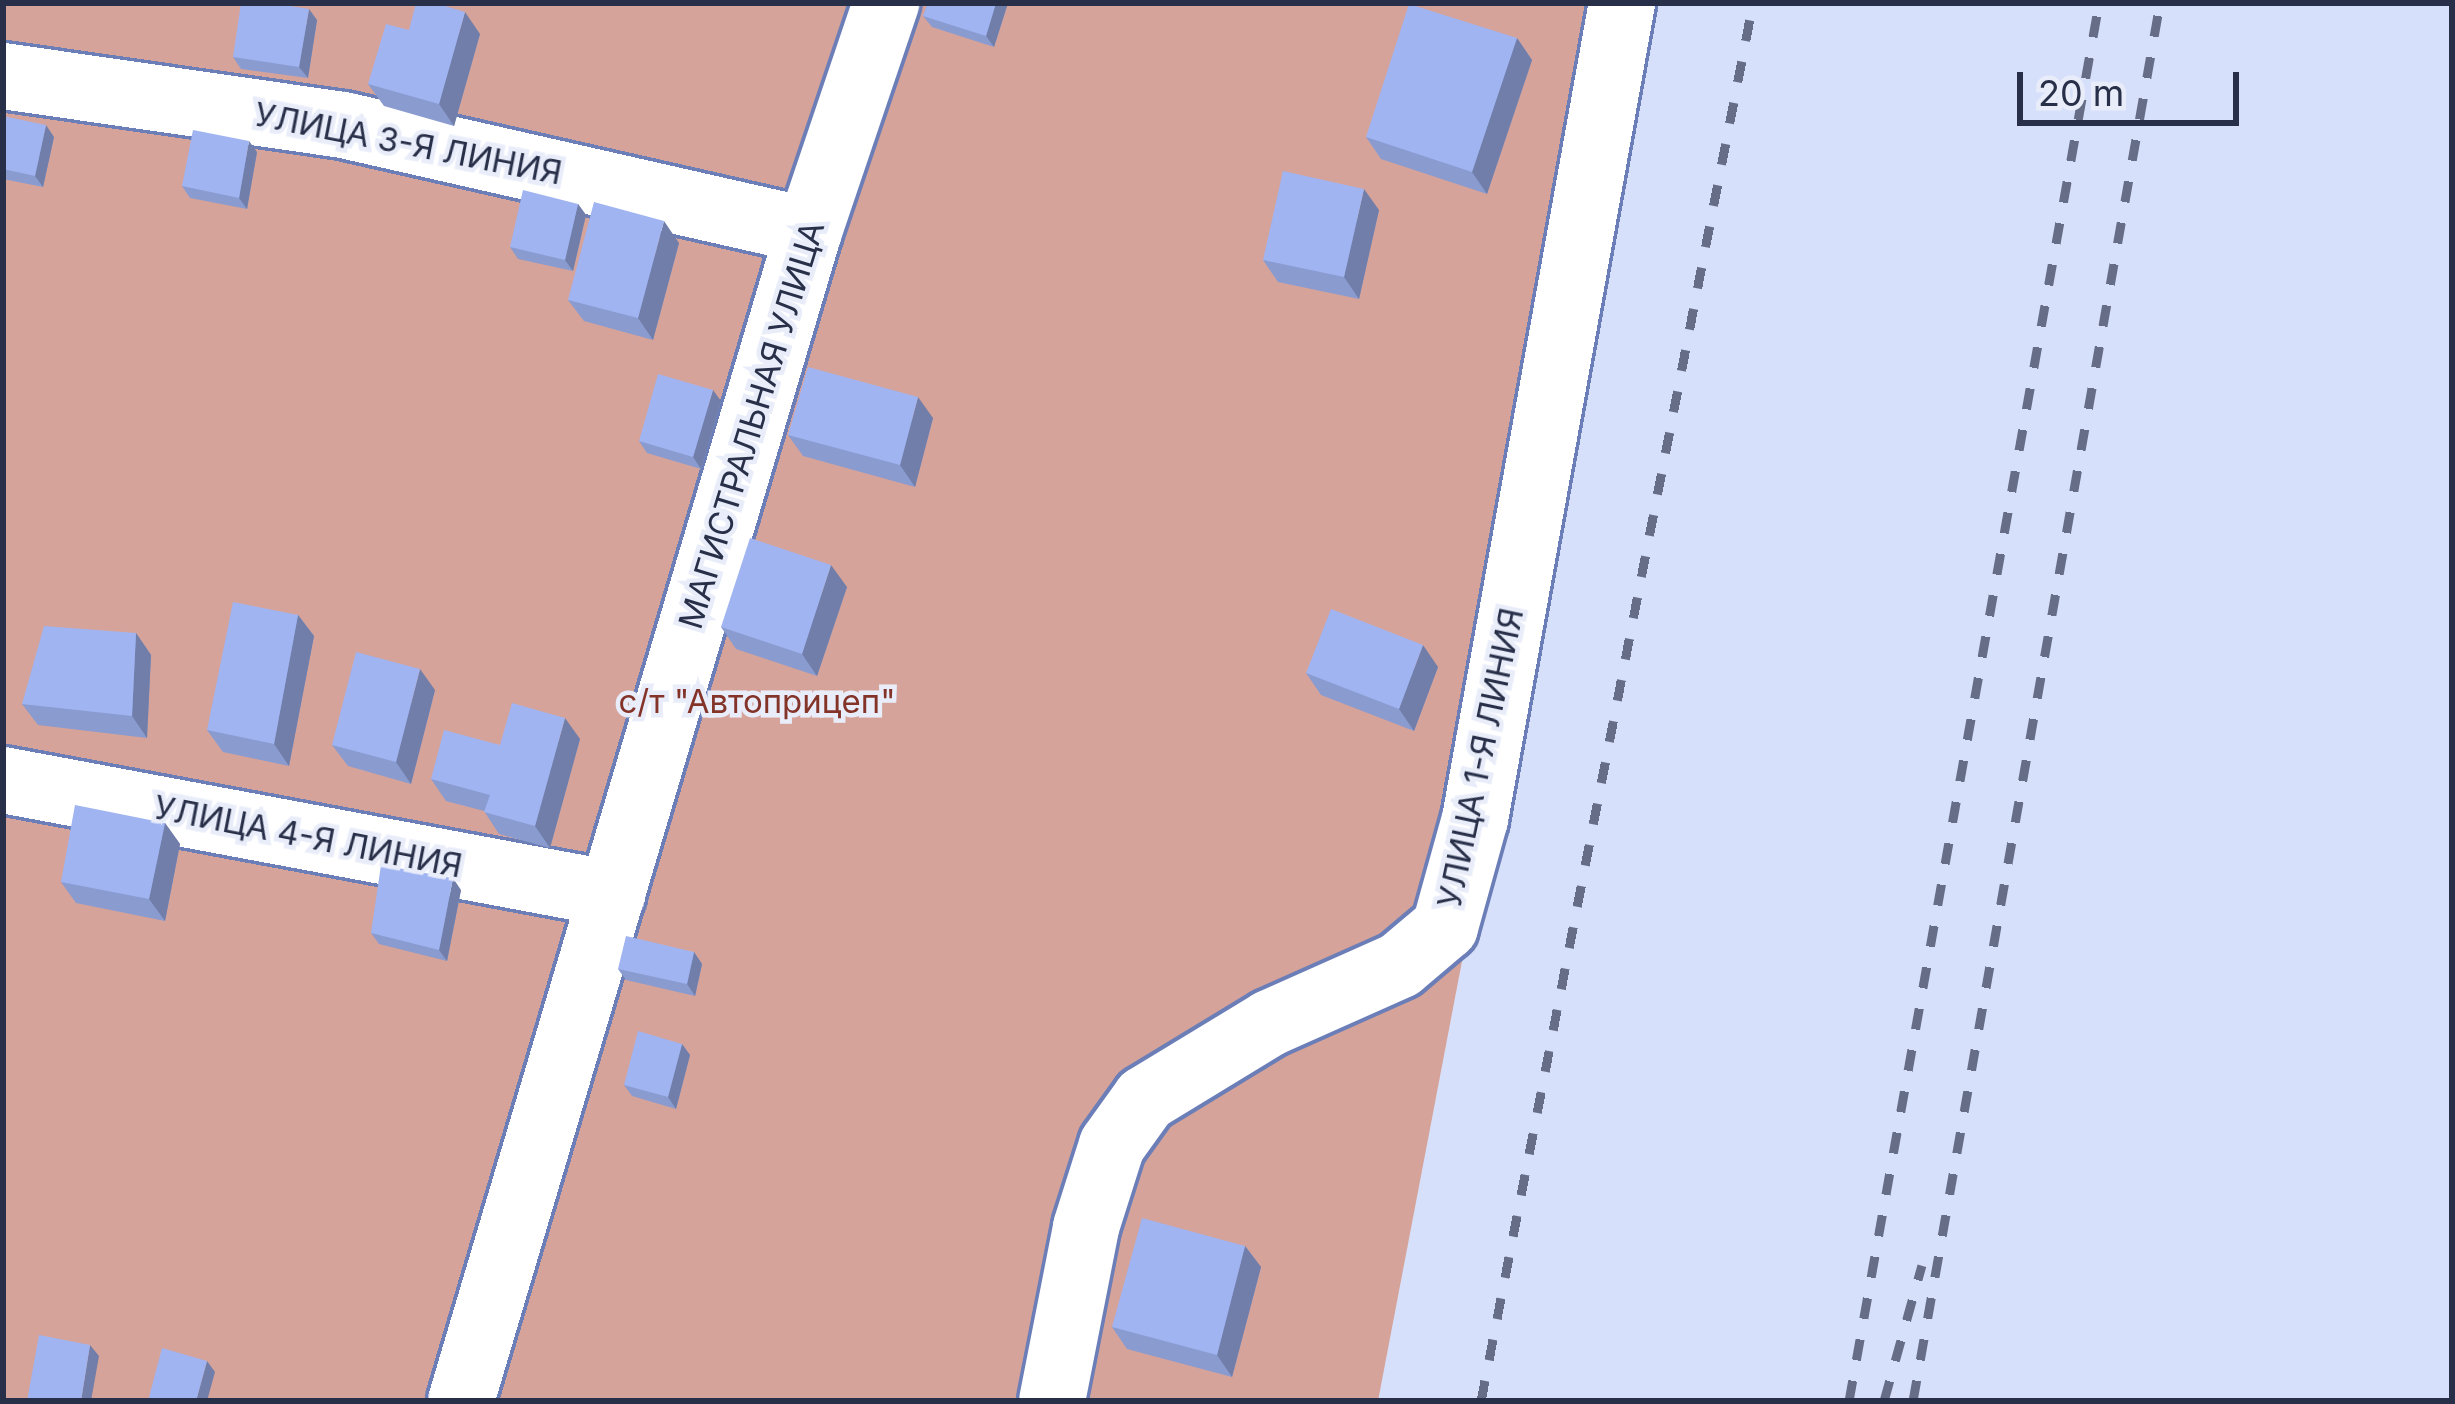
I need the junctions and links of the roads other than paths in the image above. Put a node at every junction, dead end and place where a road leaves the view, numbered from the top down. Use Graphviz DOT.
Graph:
graph roads {
  1 [pos="886,3"];
  2 [pos="1622,3"];
  3 [pos="3,76"];
  4 [pos="809,231"];
  5 [pos="3,781"];
  6 [pos="612,894"];
  7 [pos="461,1401"];
  8 [pos="1052,1401"];
  1 -- 4 [label="street, МАГИСТРАЛЬНАЯ УЛИЦА"];
  2 -- 8 [label="street, УЛИЦА 1-Я ЛИНИЯ"];
  3 -- 4 [label="street, УЛИЦА 3-Я ЛИНИЯ"];
  4 -- 6 [label="street, МАГИСТРАЛЬНАЯ УЛИЦА"];
  5 -- 6 [label="street, УЛИЦА 4-Я ЛИНИЯ"];
  6 -- 7 [label="street, МАГИСТРАЛЬНАЯ УЛИЦА"];
}
